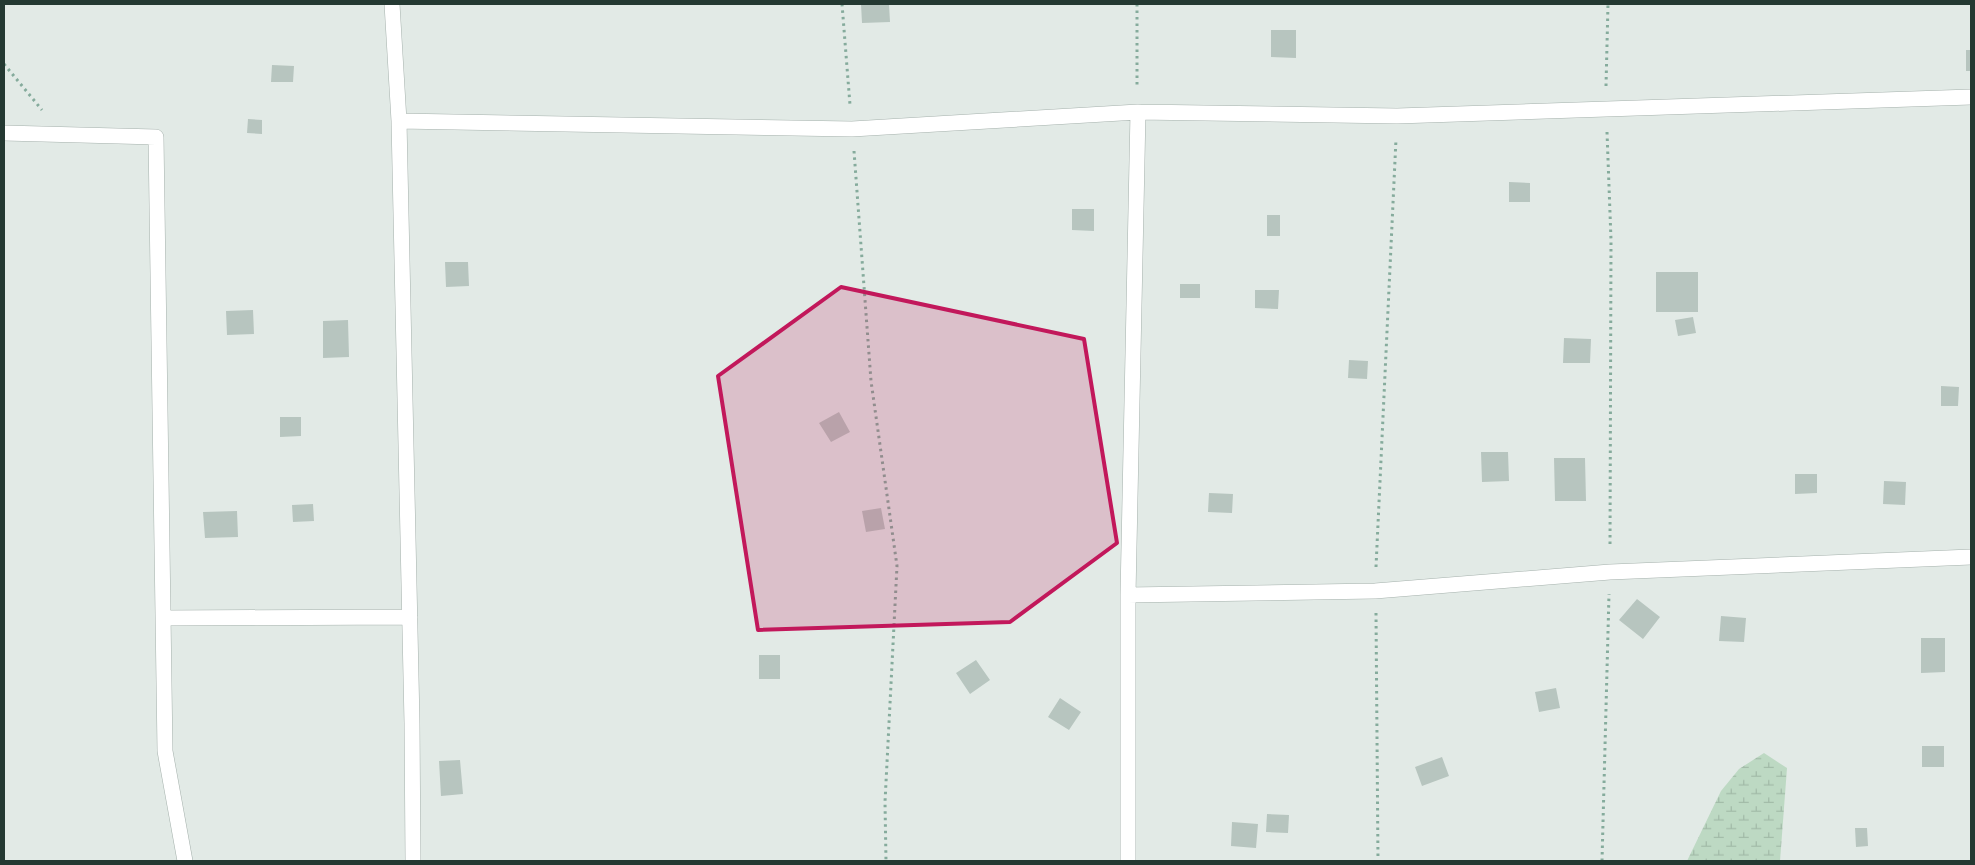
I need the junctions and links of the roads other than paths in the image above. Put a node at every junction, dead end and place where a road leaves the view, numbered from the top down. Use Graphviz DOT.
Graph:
graph roads {
  1 [pos="392,4"];
  2 [pos="1971,97"];
  3 [pos="1138,112"];
  4 [pos="399,121"];
  5 [pos="4,133"];
  6 [pos="1971,557"];
  7 [pos="1128,595"];
  8 [pos="410,617"];
  9 [pos="163,618"];
  10 [pos="185,861"];
  11 [pos="412,861"];
  12 [pos="1128,861"];
  1 -- 4 [label="street"];
  2 -- 3 [label="street"];
  3 -- 4 [label="street"];
  3 -- 7 [label="street"];
  4 -- 8 [label="street"];
  5 -- 9 [label="street"];
  6 -- 7 [label="street"];
  7 -- 12 [label="street"];
  8 -- 9 [label="street"];
  8 -- 11 [label="street"];
  9 -- 10 [label="street"];
}
